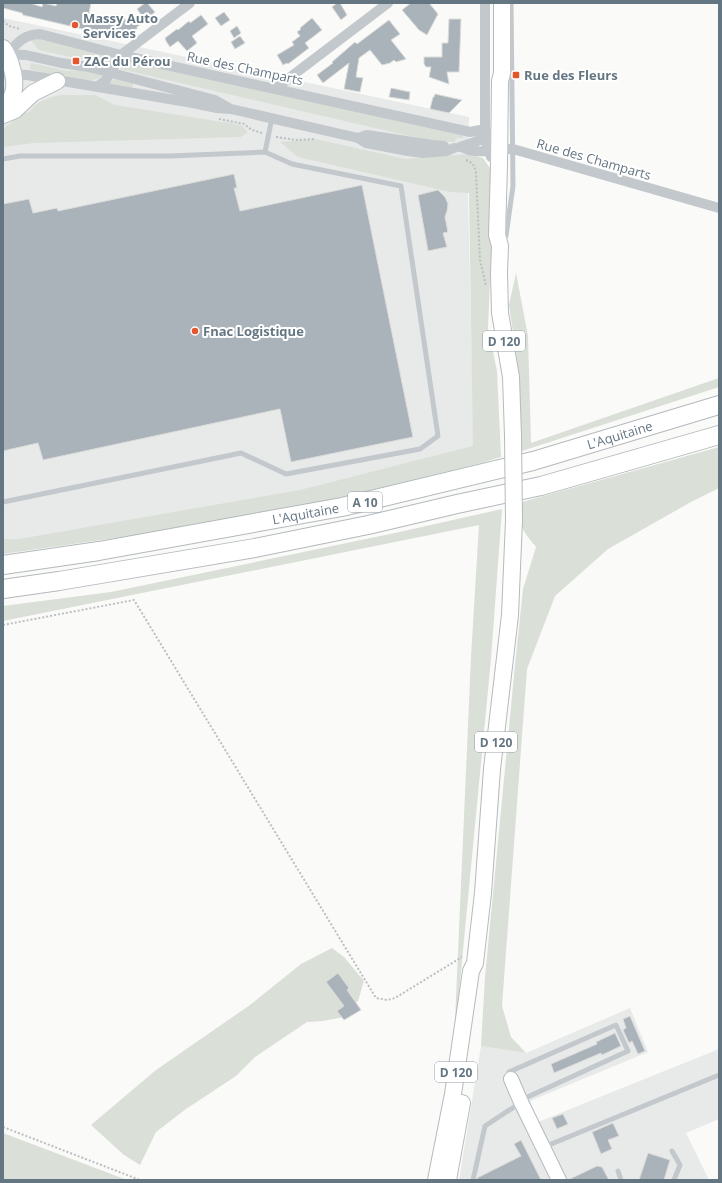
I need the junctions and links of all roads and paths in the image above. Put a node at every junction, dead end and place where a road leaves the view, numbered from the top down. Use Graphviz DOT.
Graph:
graph roads {
  1 [pos="190,3"];
  2 [pos="388,3"];
  3 [pos="486,3"];
  4 [pos="502,3"];
  5 [pos="511,3"];
  6 [pos="3,21"];
  7 [pos="29,35"];
  8 [pos="4,52"];
  9 [pos="121,55"];
  10 [pos="111,73"];
  11 [pos="502,73"];
  12 [pos="8,74"];
  13 [pos="57,81"];
  14 [pos="97,87"];
  15 [pos="276,88"];
  16 [pos="3,109"];
  17 [pos="231,109"];
  18 [pos="3,115"];
  19 [pos="213,118"];
  20 [pos="272,118"];
  21 [pos="490,130"];
  22 [pos="268,135"];
  23 [pos="315,139"];
  24 [pos="458,148"];
  25 [pos="502,150"];
  26 [pos="265,152"];
  27 [pos="3,159"];
  28 [pos="719,208"];
  29 [pos="500,246"];
  30 [pos="719,405"];
  31 [pos="719,435"];
  32 [pos="3,502"];
  33 [pos="3,565"];
  34 [pos="3,589"];
  35 [pos="3,625"];
  36 [pos="475,959"];
  37 [pos="719,1074"];
  38 [pos="511,1079"];
  39 [pos="521,1102"];
  40 [pos="3,1127"];
  41 [pos="543,1147"];
  42 [pos="672,1152"];
  43 [pos="618,1171"];
  44 [pos="140,1180"];
  45 [pos="436,1180"];
  46 [pos="448,1180"];
  47 [pos="473,1180"];
  48 [pos="560,1180"];
  49 [pos="621,1180"];
  50 [pos="674,1180"];
  1 -- 9 [label="street"];
  2 -- 15 [label="street"];
  3 -- 21 [label="street"];
  4 -- 11 [label="main road, D 120"];
  5 -- 25 [label="lane"];
  6 -- 7 [label="path"];
  7 -- 8 [label="street"];
  7 -- 9 [label="street, Rue des Champarts"];
  8 -- 10 [label="street, Rue des Champarts"];
  8 -- 12 [label="main road"];
  9 -- 10 [label="street"];
  9 -- 15 [label="street, Rue des Champarts"];
  10 -- 14 [label="street"];
  10 -- 17 [label="street, Rue des Champarts"];
  11 -- 21 [label="main road"];
  11 -- 25 [label="main road, D 120"];
  12 -- 13 [label="street, Rue des Champarts"];
  12 -- 16 [label="main road"];
  13 -- 14 [label="street, Rue des Champarts"];
  13 -- 18 [label="main road"];
  14 -- 17 [label="street, Rue des Champarts"];
  15 -- 21 [label="street, Rue des Champarts"];
  17 -- 20 [label="street, Rue des Champarts"];
  19 -- 22 [label="path"];
  20 -- 22 [label="lane"];
  20 -- 24 [label="street, Rue des Champarts"];
  21 -- 24 [label="street, Rue des Champarts"];
  21 -- 25 [label="main road"];
  22 -- 23 [label="path"];
  22 -- 26 [label="lane"];
  24 -- 25 [label="street, Rue des Champarts"];
  25 -- 28 [label="street, Rue des Champarts"];
  25 -- 29 [label="main road"];
  25 -- 29 [label="main road, D 120"];
  26 -- 27 [label="lane"];
  26 -- 32 [label="lane"];
  29 -- 36 [label="main road, D 120, bridge"];
  30 -- 33 [label="highway, L'Aquitaine / A 10"];
  31 -- 34 [label="highway, L'Aquitaine / A 10"];
  35 -- 36 [label="path"];
  36 -- 45 [label="main road, D 120"];
  36 -- 46 [label="main road, D 120"];
  37 -- 41 [label="lane"];
  38 -- 39 [label="street"];
  38 -- 39 [label="lane"];
  39 -- 41 [label="street"];
  39 -- 47 [label="lane"];
  40 -- 44 [label="path"];
  41 -- 48 [label="street"];
  42 -- 50 [label="lane"];
  43 -- 49 [label="lane"];
}
